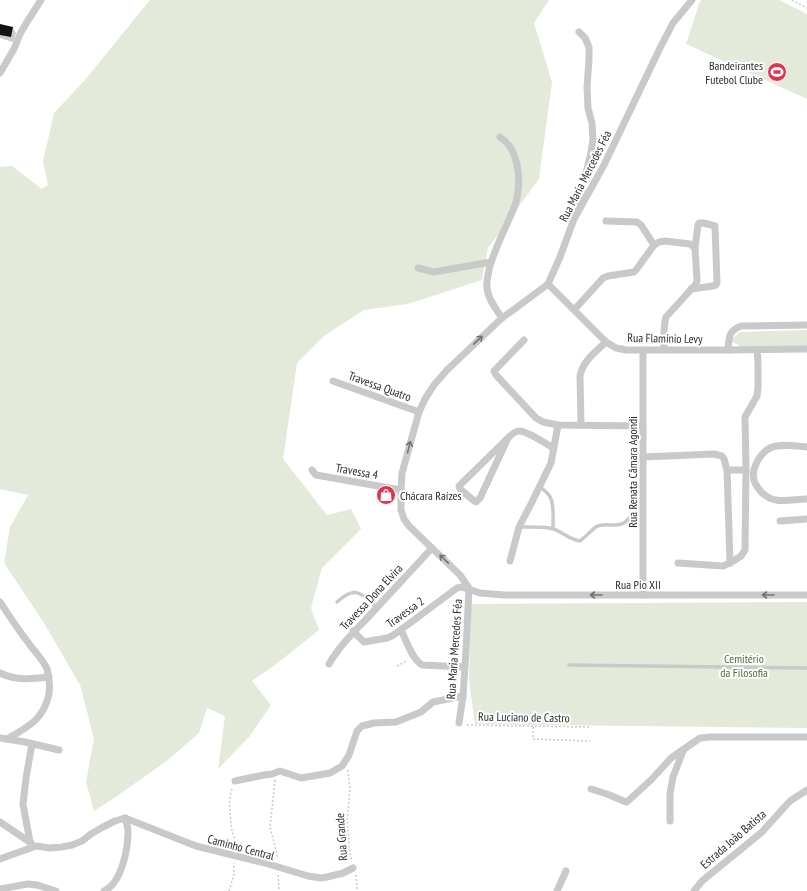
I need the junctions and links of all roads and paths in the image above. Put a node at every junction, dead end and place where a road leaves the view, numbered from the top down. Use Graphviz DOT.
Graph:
graph roads {
  1 [pos="41,0"];
  2 [pos="692,0"];
  3 [pos="792,0"];
  4 [pos="807,8"];
  5 [pos="579,32"];
  6 [pos="2,66"];
  7 [pos="0,73"];
  8 [pos="500,137"];
  9 [pos="574,218"];
  10 [pos="606,222"];
  11 [pos="654,245"];
  12 [pos="695,248"];
  13 [pos="491,262"];
  14 [pos="418,268"];
  15 [pos="548,284"];
  16 [pos="691,289"];
  17 [pos="574,310"];
  18 [pos="502,318"];
  19 [pos="807,325"];
  20 [pos="524,340"];
  21 [pos="606,342"];
  22 [pos="664,349"];
  23 [pos="807,349"];
  24 [pos="643,350"];
  25 [pos="728,350"];
  26 [pos="757,350"];
  27 [pos="333,381"];
  28 [pos="419,412"];
  29 [pos="558,425"];
  30 [pos="581,425"];
  31 [pos="643,426"];
  32 [pos="508,438"];
  33 [pos="807,447"];
  34 [pos="554,448"];
  35 [pos="643,457"];
  36 [pos="312,470"];
  37 [pos="726,470"];
  38 [pos="746,470"];
  39 [pos="540,487"];
  40 [pos="401,490"];
  41 [pos="807,499"];
  42 [pos="628,518"];
  43 [pos="807,519"];
  44 [pos="780,521"];
  45 [pos="518,527"];
  46 [pos="553,528"];
  47 [pos="432,548"];
  48 [pos="510,561"];
  49 [pos="678,563"];
  50 [pos="730,563"];
  51 [pos="469,588"];
  52 [pos="643,595"];
  53 [pos="807,595"];
  54 [pos="337,602"];
  55 [pos="1,606"];
  56 [pos="376,607"];
  57 [pos="401,630"];
  58 [pos="353,631"];
  59 [pos="414,658"];
  60 [pos="329,664"];
  61 [pos="569,665"];
  62 [pos="397,666"];
  63 [pos="465,667"];
  64 [pos="807,668"];
  65 [pos="0,673"];
  66 [pos="49,677"];
  67 [pos="463,696"];
  68 [pos="459,723"];
  69 [pos="533,727"];
  70 [pos="590,727"];
  71 [pos="807,737"];
  72 [pos="4,739"];
  73 [pos="590,741"];
  74 [pos="32,744"];
  75 [pos="59,750"];
  76 [pos="683,750"];
  77 [pos="348,756"];
  78 [pos="277,772"];
  79 [pos="235,781"];
  80 [pos="591,790"];
  81 [pos="807,790"];
  82 [pos="125,818"];
  83 [pos="670,821"];
  84 [pos="0,822"];
  85 [pos="33,844"];
  86 [pos="234,857"];
  87 [pos="0,859"];
  88 [pos="277,868"];
  89 [pos="353,868"];
  90 [pos="566,871"];
  91 [pos="0,889"];
  92 [pos="56,891"];
  93 [pos="104,891"];
  94 [pos="229,891"];
  95 [pos="279,891"];
  96 [pos="357,891"];
  97 [pos="557,891"];
  98 [pos="694,891"];
  1 -- 6 [label="street"];
  2 -- 9 [label="street, Rua Maria Mercedes Féa"];
  3 -- 4 [label="path"];
  5 -- 9 [label="street"];
  6 -- 7 [label="street"];
  8 -- 13 [label="street"];
  9 -- 15 [label="street, Rua Maria Mercedes Féa"];
  10 -- 11 [label="street"];
  11 -- 12 [label="street"];
  11 -- 17 [label="street"];
  12 -- 16 [label="street"];
  12 -- 16 [label="street"];
  13 -- 14 [label="street"];
  13 -- 18 [label="street"];
  15 -- 17 [label="street, Rua Flamínio Levy"];
  15 -- 18 [label="street, Rua Maria Mercedes Féa"];
  16 -- 22 [label="street"];
  17 -- 21 [label="street, Rua Flamínio Levy"];
  28 -- 18 [label="street, Rua Maria Mercedes Féa, one-way"];
  19 -- 25 [label="street"];
  20 -- 29 [label="street"];
  21 -- 24 [label="street, Rua Flamínio Levy"];
  21 -- 30 [label="street"];
  22 -- 24 [label="street, Rua Flamínio Levy"];
  22 -- 25 [label="street, Rua Flamínio Levy"];
  23 -- 26 [label="street, Rua Flamínio Levy"];
  24 -- 31 [label="street, Rua Renata Câmara Agondi"];
  25 -- 26 [label="street, Rua Flamínio Levy"];
  26 -- 38 [label="street"];
  27 -- 28 [label="street, Travessa Quatro"];
  40 -- 28 [label="street, Rua Maria Mercedes Féa, one-way"];
  29 -- 30 [label="street"];
  29 -- 34 [label="street"];
  30 -- 31 [label="street"];
  31 -- 35 [label="street, Rua Renata Câmara Agondi"];
  32 -- 32 [label="street"];
  32 -- 34 [label="street"];
  33 -- 41 [label="street"];
  34 -- 39 [label="street"];
  35 -- 37 [label="street"];
  35 -- 52 [label="street, Rua Renata Câmara Agondi"];
  36 -- 40 [label="street, Travessa 4"];
  37 -- 38 [label="street"];
  37 -- 50 [label="street"];
  38 -- 50 [label="street"];
  39 -- 45 [label="street"];
  39 -- 46 [label="lane"];
  40 -- 47 [label="street, Rua Maria Mercedes Féa"];
  42 -- 46 [label="lane"];
  43 -- 44 [label="street"];
  45 -- 46 [label="lane"];
  45 -- 48 [label="street"];
  51 -- 47 [label="street, Rua Maria Mercedes Féa, one-way"];
  47 -- 56 [label="street, Travessa Dona Elvira"];
  49 -- 50 [label="street"];
  52 -- 51 [label="street, Rua Pio XII, one-way"];
  51 -- 57 [label="street, Travessa 2"];
  51 -- 63 [label="street, Rua Maria Mercedes Féa"];
  53 -- 52 [label="street, Rua Pio XII, one-way"];
  54 -- 56 [label="lane"];
  55 -- 66 [label="street"];
  56 -- 58 [label="street, Travessa Dona Elvira"];
  57 -- 58 [label="street, Travessa 2"];
  57 -- 59 [label="street"];
  58 -- 60 [label="street, Travessa Dona Elvira"];
  59 -- 62 [label="path"];
  59 -- 63 [label="street"];
  61 -- 64 [label="lane"];
  63 -- 67 [label="street, Rua Maria Mercedes Féa"];
  65 -- 66 [label="street"];
  66 -- 72 [label="street"];
  67 -- 68 [label="street, Rua Maria Mercedes Féa"];
  67 -- 77 [label="street"];
  68 -- 69 [label="path, Rua Luciano de Castro"];
  69 -- 70 [label="path, Rua Luciano de Castro"];
  69 -- 73 [label="path"];
  71 -- 76 [label="street"];
  72 -- 74 [label="street"];
  74 -- 75 [label="street"];
  74 -- 85 [label="street"];
  76 -- 80 [label="street"];
  76 -- 83 [label="street"];
  77 -- 78 [label="street"];
  77 -- 89 [label="path, Rua Grande"];
  78 -- 79 [label="street"];
  78 -- 88 [label="path"];
  79 -- 86 [label="path"];
  81 -- 98 [label="street, Estrada João Batista"];
  82 -- 85 [label="street"];
  82 -- 86 [label="street, Caminho Central"];
  82 -- 93 [label="street"];
  84 -- 85 [label="street"];
  85 -- 87 [label="street"];
  86 -- 88 [label="street, Caminho Central"];
  86 -- 94 [label="path"];
  88 -- 89 [label="street, Caminho Central"];
  88 -- 95 [label="path"];
  89 -- 96 [label="path, Rua Grande"];
  90 -- 97 [label="street"];
  91 -- 92 [label="street"];
}
